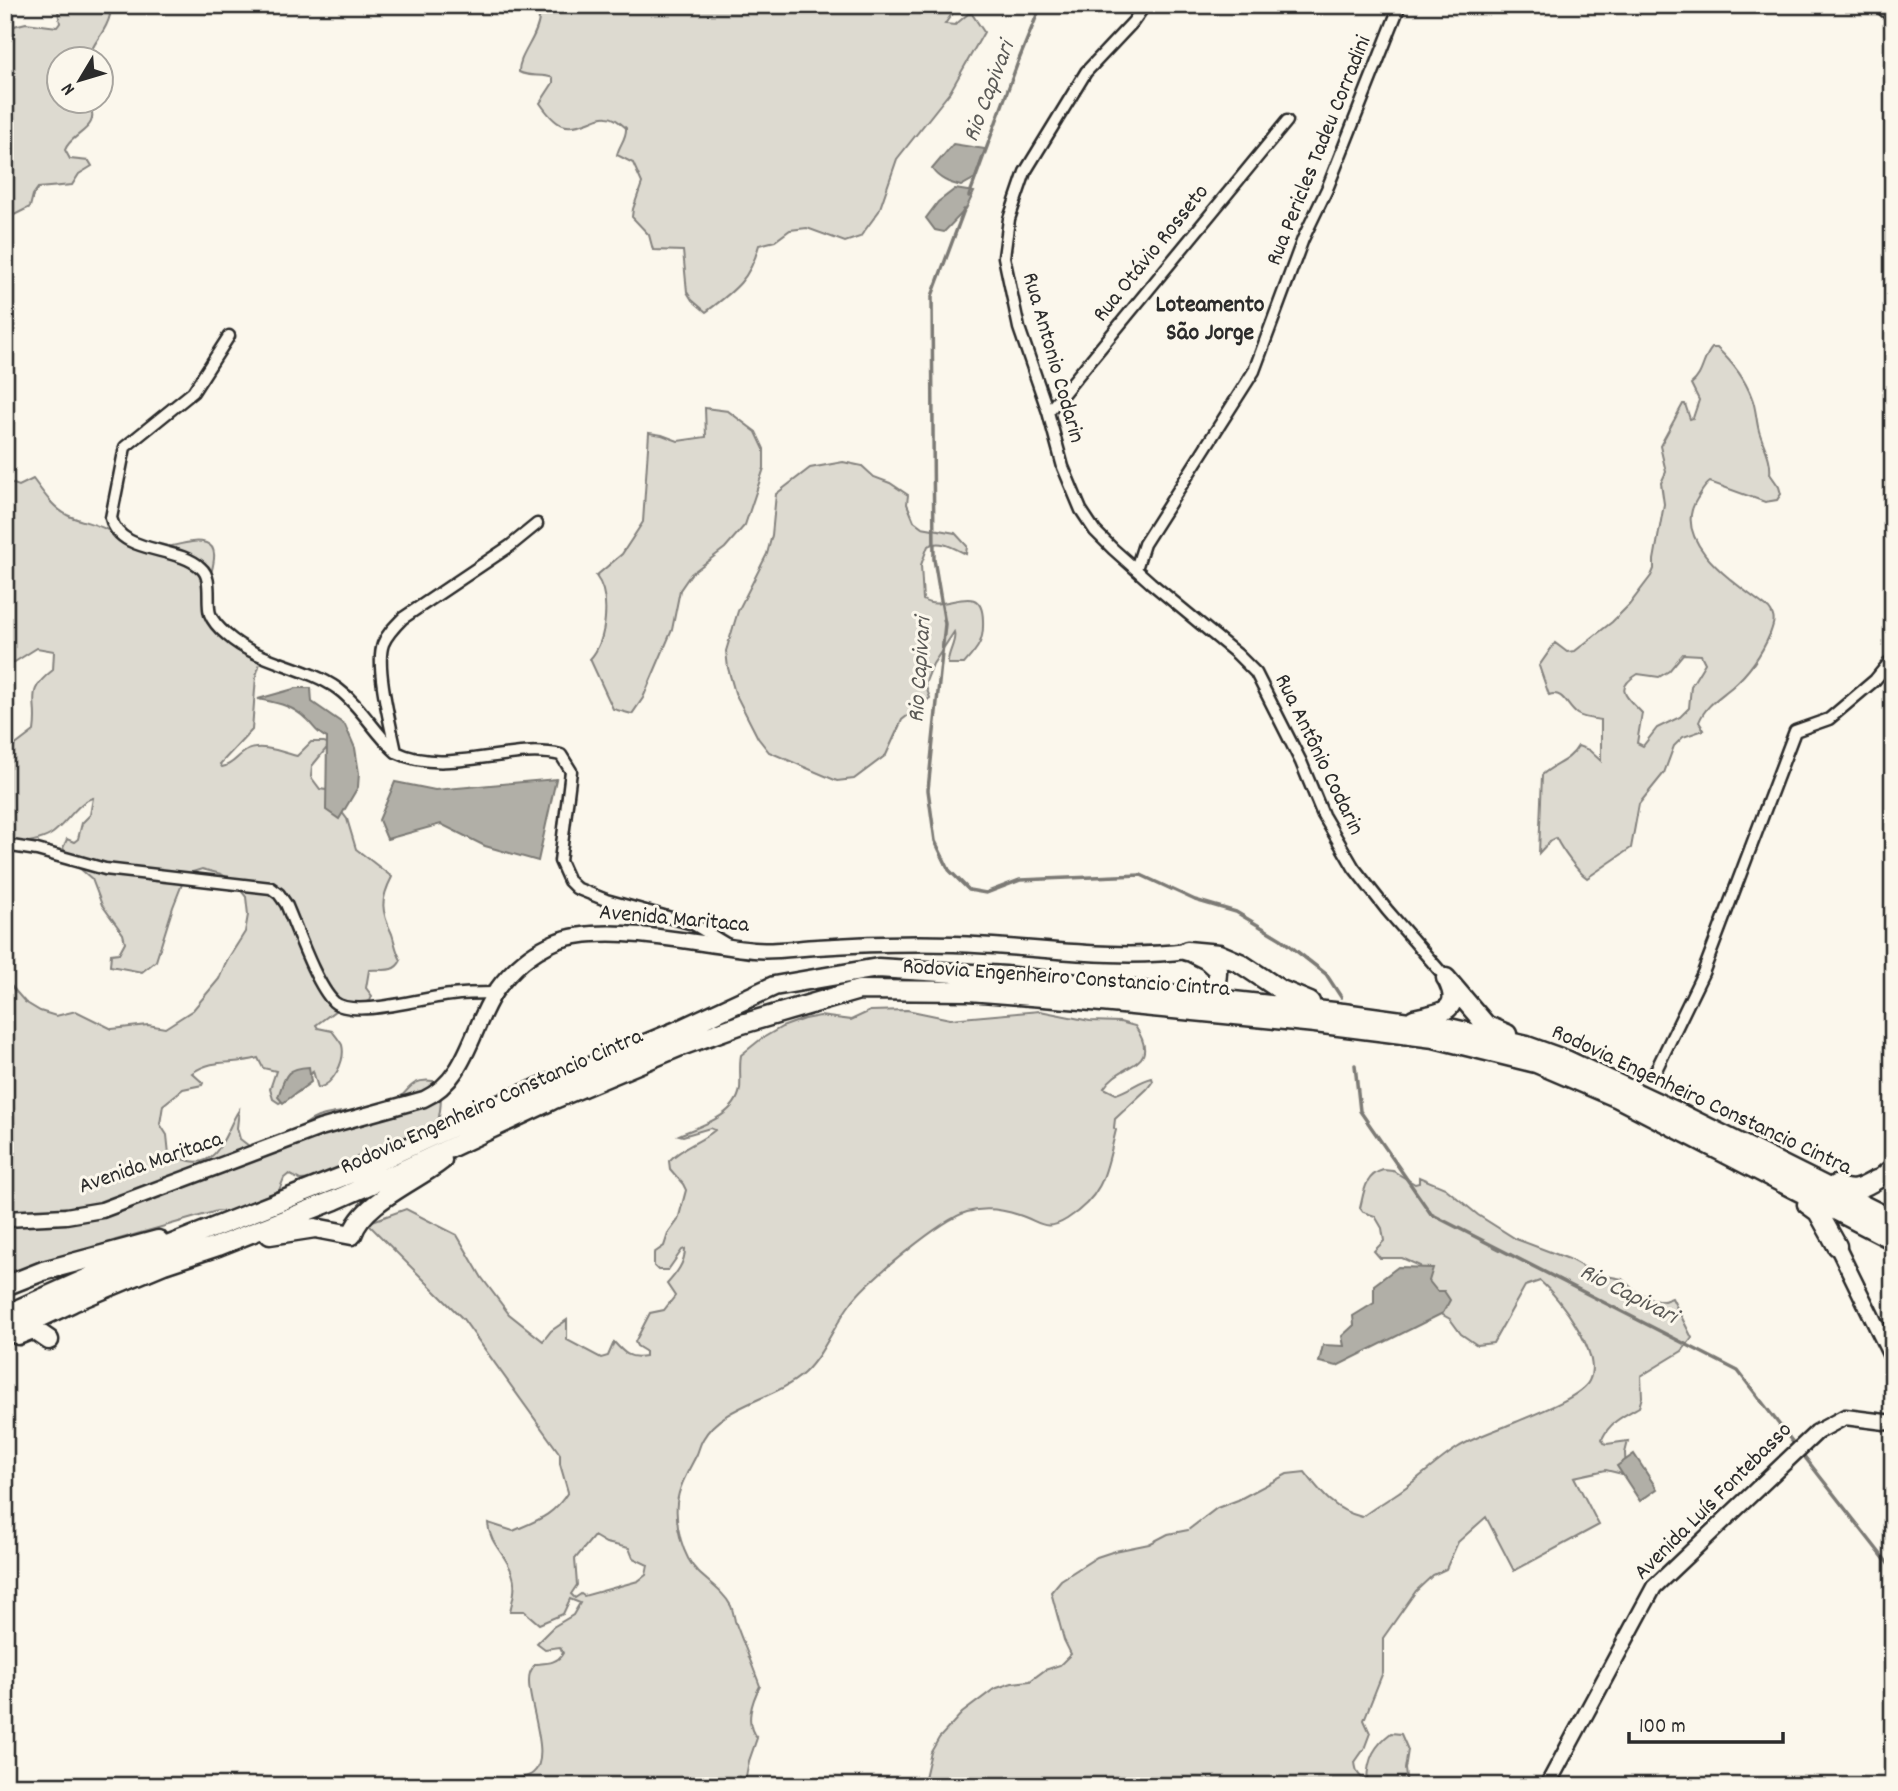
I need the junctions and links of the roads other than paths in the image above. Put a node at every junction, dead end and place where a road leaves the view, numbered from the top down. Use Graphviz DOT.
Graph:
graph roads {
  1 [pos="1144,5"];
  2 [pos="1400,5"];
  3 [pos="1881,5"];
  4 [pos="1893,15"];
  5 [pos="1287,121"];
  6 [pos="229,336"];
  7 [pos="1048,412"];
  8 [pos="537,524"];
  9 [pos="1136,569"];
  10 [pos="1893,658"];
  11 [pos="396,752"];
  12 [pos="5,845"];
  13 [pos="731,947"];
  14 [pos="1186,951"];
  15 [pos="1446,978"];
  16 [pos="495,993"];
  17 [pos="1188,995"];
  18 [pos="1343,1013"];
  19 [pos="1407,1021"];
  20 [pos="1566,1060"];
  21 [pos="1656,1070"];
  22 [pos="469,1138"];
  23 [pos="1779,1164"];
  24 [pos="1893,1165"];
  25 [pos="1757,1172"];
  26 [pos="1877,1180"];
  27 [pos="5,1219"];
  28 [pos="1893,1219"];
  29 [pos="189,1238"];
  30 [pos="1893,1240"];
  31 [pos="218,1246"];
  32 [pos="1838,1246"];
  33 [pos="5,1286"];
  34 [pos="73,1302"];
  35 [pos="5,1315"];
  36 [pos="5,1334"];
  37 [pos="5,1341"];
  38 [pos="1893,1360"];
  39 [pos="1893,1423"];
  40 [pos="1547,1786"];
  1 -- 7 [label="street, Rua Antonio Codarin"];
  2 -- 9 [label="street, Rua Pericles Tadeu Corradini"];
  3 -- 4 [label="street"];
  5 -- 7 [label="street, Rua Otávio Rosseto"];
  6 -- 11 [label="street"];
  7 -- 9 [label="street, Rua Antonio Codarin"];
  8 -- 11 [label="street"];
  9 -- 15 [label="street, Rua Antônio Codarin"];
  10 -- 21 [label="street"];
  11 -- 13 [label="street"];
  12 -- 16 [label="street"];
  13 -- 14 [label="street, Avenida Maritaca"];
  13 -- 16 [label="street, Avenida Maritaca"];
  14 -- 17 [label="highway"];
  14 -- 18 [label="highway"];
  15 -- 19 [label="highway"];
  15 -- 20 [label="highway"];
  16 -- 27 [label="street, Avenida Maritaca"];
  17 -- 18 [label="highway, Rodovia Engenheiro Constancio Cintra"];
  17 -- 29 [label="highway, Rodovia Engenheiro Constancio Cintra"];
  18 -- 19 [label="highway, Rodovia Engenheiro Constancio Cintra"];
  19 -- 20 [label="highway, Rodovia Engenheiro Constancio Cintra"];
  20 -- 23 [label="highway, Rodovia Engenheiro Constancio Cintra"];
  22 -- 25 [label="highway, Rodovia Engenheiro Constancio Cintra"];
  22 -- 31 [label="highway, Rodovia Engenheiro Constancio Cintra"];
  22 -- 31 [label="highway"];
  23 -- 26 [label="highway"];
  23 -- 28 [label="highway, Rodovia Engenheiro Constancio Cintra"];
  24 -- 26 [label="street"];
  25 -- 30 [label="highway, Rodovia Engenheiro Constancio Cintra"];
  25 -- 32 [label="highway"];
  26 -- 28 [label="highway"];
  29 -- 33 [label="highway"];
  29 -- 35 [label="highway, Rodovia Engenheiro Constancio Cintra"];
  30 -- 32 [label="highway"];
  31 -- 34 [label="highway, Rodovia Engenheiro Constancio Cintra"];
  32 -- 38 [label="street"];
  34 -- 36 [label="highway, Rodovia Engenheiro Constancio Cintra"];
  34 -- 37 [label="highway"];
  39 -- 40 [label="street, Avenida Luís Fontebasso"];
}
